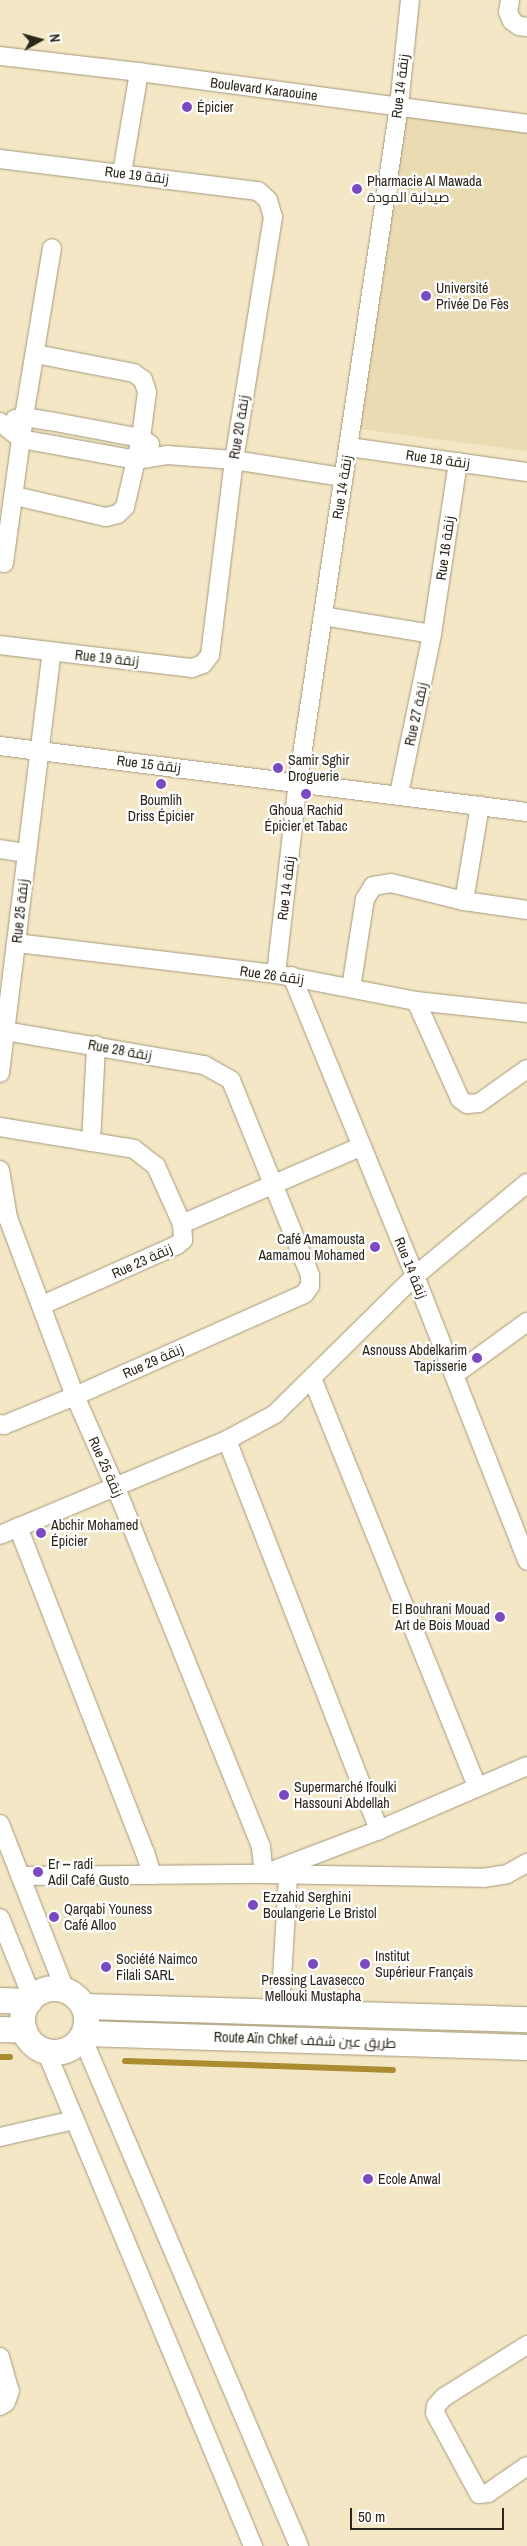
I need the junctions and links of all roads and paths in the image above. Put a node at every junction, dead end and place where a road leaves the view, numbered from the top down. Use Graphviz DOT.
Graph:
graph roads {
  1 [pos="410,0"];
  2 [pos="510,0"];
  3 [pos="527,27"];
  4 [pos="0,56"];
  5 [pos="139,72"];
  6 [pos="398,106"];
  7 [pos="527,124"];
  8 [pos="1,159"];
  9 [pos="122,174"];
  10 [pos="268,200"];
  11 [pos="52,248"];
  12 [pos="35,354"];
  13 [pos="24,417"];
  14 [pos="0,422"];
  15 [pos="141,438"];
  16 [pos="21,439"];
  17 [pos="349,447"];
  18 [pos="167,455"];
  19 [pos="136,460"];
  20 [pos="234,460"];
  21 [pos="458,462"];
  22 [pos="527,472"];
  23 [pos="343,477"];
  24 [pos="15,496"];
  25 [pos="4,563"];
  26 [pos="323,616"];
  27 [pos="432,634"];
  28 [pos="0,645"];
  29 [pos="52,652"];
  30 [pos="210,656"];
  31 [pos="0,746"];
  32 [pos="39,750"];
  33 [pos="298,782"];
  34 [pos="399,794"];
  35 [pos="480,805"];
  36 [pos="527,812"];
  37 [pos="0,849"];
  38 [pos="26,853"];
  39 [pos="464,900"];
  40 [pos="527,910"];
  41 [pos="16,944"];
  42 [pos="284,975"];
  43 [pos="351,988"];
  44 [pos="416,1001"];
  45 [pos="527,1014"];
  46 [pos="6,1031"];
  47 [pos="96,1045"];
  48 [pos="527,1069"];
  49 [pos="0,1073"];
  50 [pos="0,1127"];
  51 [pos="91,1142"];
  52 [pos="360,1147"];
  53 [pos="0,1170"];
  54 [pos="527,1183"];
  55 [pos="272,1186"];
  56 [pos="4,1220"];
  57 [pos="182,1224"];
  58 [pos="415,1276"];
  59 [pos="42,1305"];
  60 [pos="527,1322"];
  61 [pos="454,1375"];
  62 [pos="312,1378"];
  63 [pos="75,1396"];
  64 [pos="0,1424"];
  65 [pos="227,1440"];
  66 [pos="114,1486"];
  67 [pos="18,1527"];
  68 [pos="0,1534"];
  69 [pos="527,1561"];
  70 [pos="527,1766"];
  71 [pos="478,1787"];
  72 [pos="0,1824"];
  73 [pos="379,1830"];
  74 [pos="527,1863"];
  75 [pos="264,1874"];
  76 [pos="152,1875"];
  77 [pos="20,1876"];
  78 [pos="288,1876"];
  79 [pos="0,1918"];
  80 [pos="65,1990"];
  81 [pos="30,1999"];
  82 [pos="0,2000"];
  83 [pos="84,2006"];
  84 [pos="280,2012"];
  85 [pos="527,2019"];
  86 [pos="12,2029"];
  87 [pos="83,2035"];
  88 [pos="527,2046"];
  89 [pos="46,2051"];
  90 [pos="74,2120"];
  91 [pos="0,2137"];
  92 [pos="527,2345"];
  93 [pos="0,2357"];
  94 [pos="0,2406"];
  95 [pos="523,2472"];
  96 [pos="253,2546"];
  97 [pos="299,2546"];
  1 -- 6 [label="street, Rue 14 زنقة"];
  2 -- 3 [label="street"];
  4 -- 5 [label="street, Boulevard Karaouine"];
  5 -- 6 [label="street, Boulevard Karaouine"];
  5 -- 9 [label="street"];
  6 -- 7 [label="street, Boulevard Karaouine"];
  6 -- 17 [label="street, Rue 14 زنقة"];
  8 -- 9 [label="street, Rue 19 زنقة"];
  9 -- 10 [label="street, Rue 19 زنقة"];
  10 -- 20 [label="street, Rue 20 زنقة"];
  11 -- 12 [label="street"];
  12 -- 13 [label="street"];
  12 -- 15 [label="street"];
  13 -- 14 [label="street"];
  13 -- 15 [label="street"];
  13 -- 16 [label="street"];
  14 -- 16 [label="street"];
  15 -- 18 [label="street"];
  15 -- 19 [label="street"];
  16 -- 19 [label="street"];
  16 -- 24 [label="street"];
  17 -- 21 [label="street, Rue 18 زنقة"];
  17 -- 23 [label="street, Rue 14 زنقة"];
  18 -- 19 [label="street"];
  18 -- 20 [label="street"];
  19 -- 24 [label="street"];
  20 -- 23 [label="street"];
  20 -- 30 [label="street, Rue 20 زنقة"];
  21 -- 22 [label="street, Rue 18 زنقة"];
  21 -- 27 [label="street, Rue 16 زنقة"];
  23 -- 26 [label="street, Rue 14 زنقة"];
  24 -- 25 [label="street"];
  26 -- 27 [label="street"];
  26 -- 33 [label="street, Rue 14 زنقة"];
  27 -- 34 [label="street, Rue 27 زنقة"];
  28 -- 29 [label="street, Rue 19 زنقة"];
  29 -- 30 [label="street, Rue 19 زنقة"];
  29 -- 32 [label="street"];
  31 -- 32 [label="street, Rue 15 زنقة"];
  32 -- 33 [label="street, Rue 15 زنقة"];
  32 -- 38 [label="street, Rue 25 زنقة"];
  33 -- 34 [label="street"];
  33 -- 42 [label="street, Rue 14 زنقة"];
  34 -- 35 [label="street"];
  35 -- 36 [label="street"];
  35 -- 39 [label="street"];
  37 -- 38 [label="street"];
  38 -- 41 [label="street, Rue 25 زنقة"];
  39 -- 40 [label="street"];
  39 -- 43 [label="street"];
  41 -- 42 [label="street, Rue 26 زنقة"];
  41 -- 46 [label="street, Rue 25 زنقة"];
  42 -- 43 [label="street, Rue 26 زنقة"];
  42 -- 52 [label="street, Rue 14 زنقة"];
  43 -- 44 [label="street, Rue 26 زنقة"];
  44 -- 45 [label="street, Rue 26 زنقة"];
  44 -- 48 [label="street"];
  46 -- 47 [label="street, Rue 28 زنقة"];
  46 -- 49 [label="street, Rue 25 زنقة"];
  47 -- 51 [label="street"];
  47 -- 55 [label="street, Rue 28 زنقة"];
  50 -- 51 [label="street"];
  51 -- 57 [label="street"];
  52 -- 55 [label="street"];
  52 -- 58 [label="street, Rue 14 زنقة"];
  53 -- 56 [label="street, Rue 25 زنقة"];
  54 -- 58 [label="street"];
  55 -- 57 [label="street"];
  55 -- 63 [label="street, Rue 29 زنقة"];
  56 -- 59 [label="street, Rue 25 زنقة"];
  57 -- 59 [label="street, Rue 23 زنقة"];
  58 -- 61 [label="street, Rue 14 زنقة"];
  58 -- 62 [label="street"];
  59 -- 63 [label="street, Rue 25 زنقة"];
  60 -- 61 [label="street"];
  61 -- 69 [label="street, Rue 14 زنقة"];
  62 -- 65 [label="street"];
  62 -- 71 [label="street"];
  63 -- 64 [label="street, Rue 29 زنقة"];
  63 -- 66 [label="street, Rue 25 زنقة"];
  65 -- 66 [label="street"];
  65 -- 73 [label="street"];
  66 -- 67 [label="street"];
  66 -- 75 [label="street, Rue 25 زنقة"];
  67 -- 68 [label="street"];
  67 -- 76 [label="street"];
  70 -- 71 [label="street"];
  71 -- 73 [label="street"];
  72 -- 77 [label="street"];
  73 -- 75 [label="street"];
  74 -- 78 [label="street"];
  75 -- 76 [label="street"];
  75 -- 78 [label="street"];
  76 -- 77 [label="street"];
  77 -- 80 [label="street"];
  78 -- 84 [label="street"];
  79 -- 81 [label="street"];
  80 -- 81 [label="main road"];
  80 -- 83 [label="main road"];
  81 -- 82 [label="main road"];
  81 -- 86 [label="main road"];
  83 -- 84 [label="main road, Route Aïn Chkef طريق عين شقف"];
  83 -- 87 [label="main road"];
  84 -- 85 [label="main road, Route Aïn Chkef طريق عين شقف"];
  86 -- 89 [label="main road"];
  87 -- 88 [label="main road, Route Aïn Chkef طريق عين شقف"];
  87 -- 89 [label="main road"];
  87 -- 97 [label="street"];
  89 -- 90 [label="street"];
  90 -- 91 [label="street"];
  90 -- 96 [label="street"];
  92 -- 95 [label="street"];
  93 -- 94 [label="street"];
}
